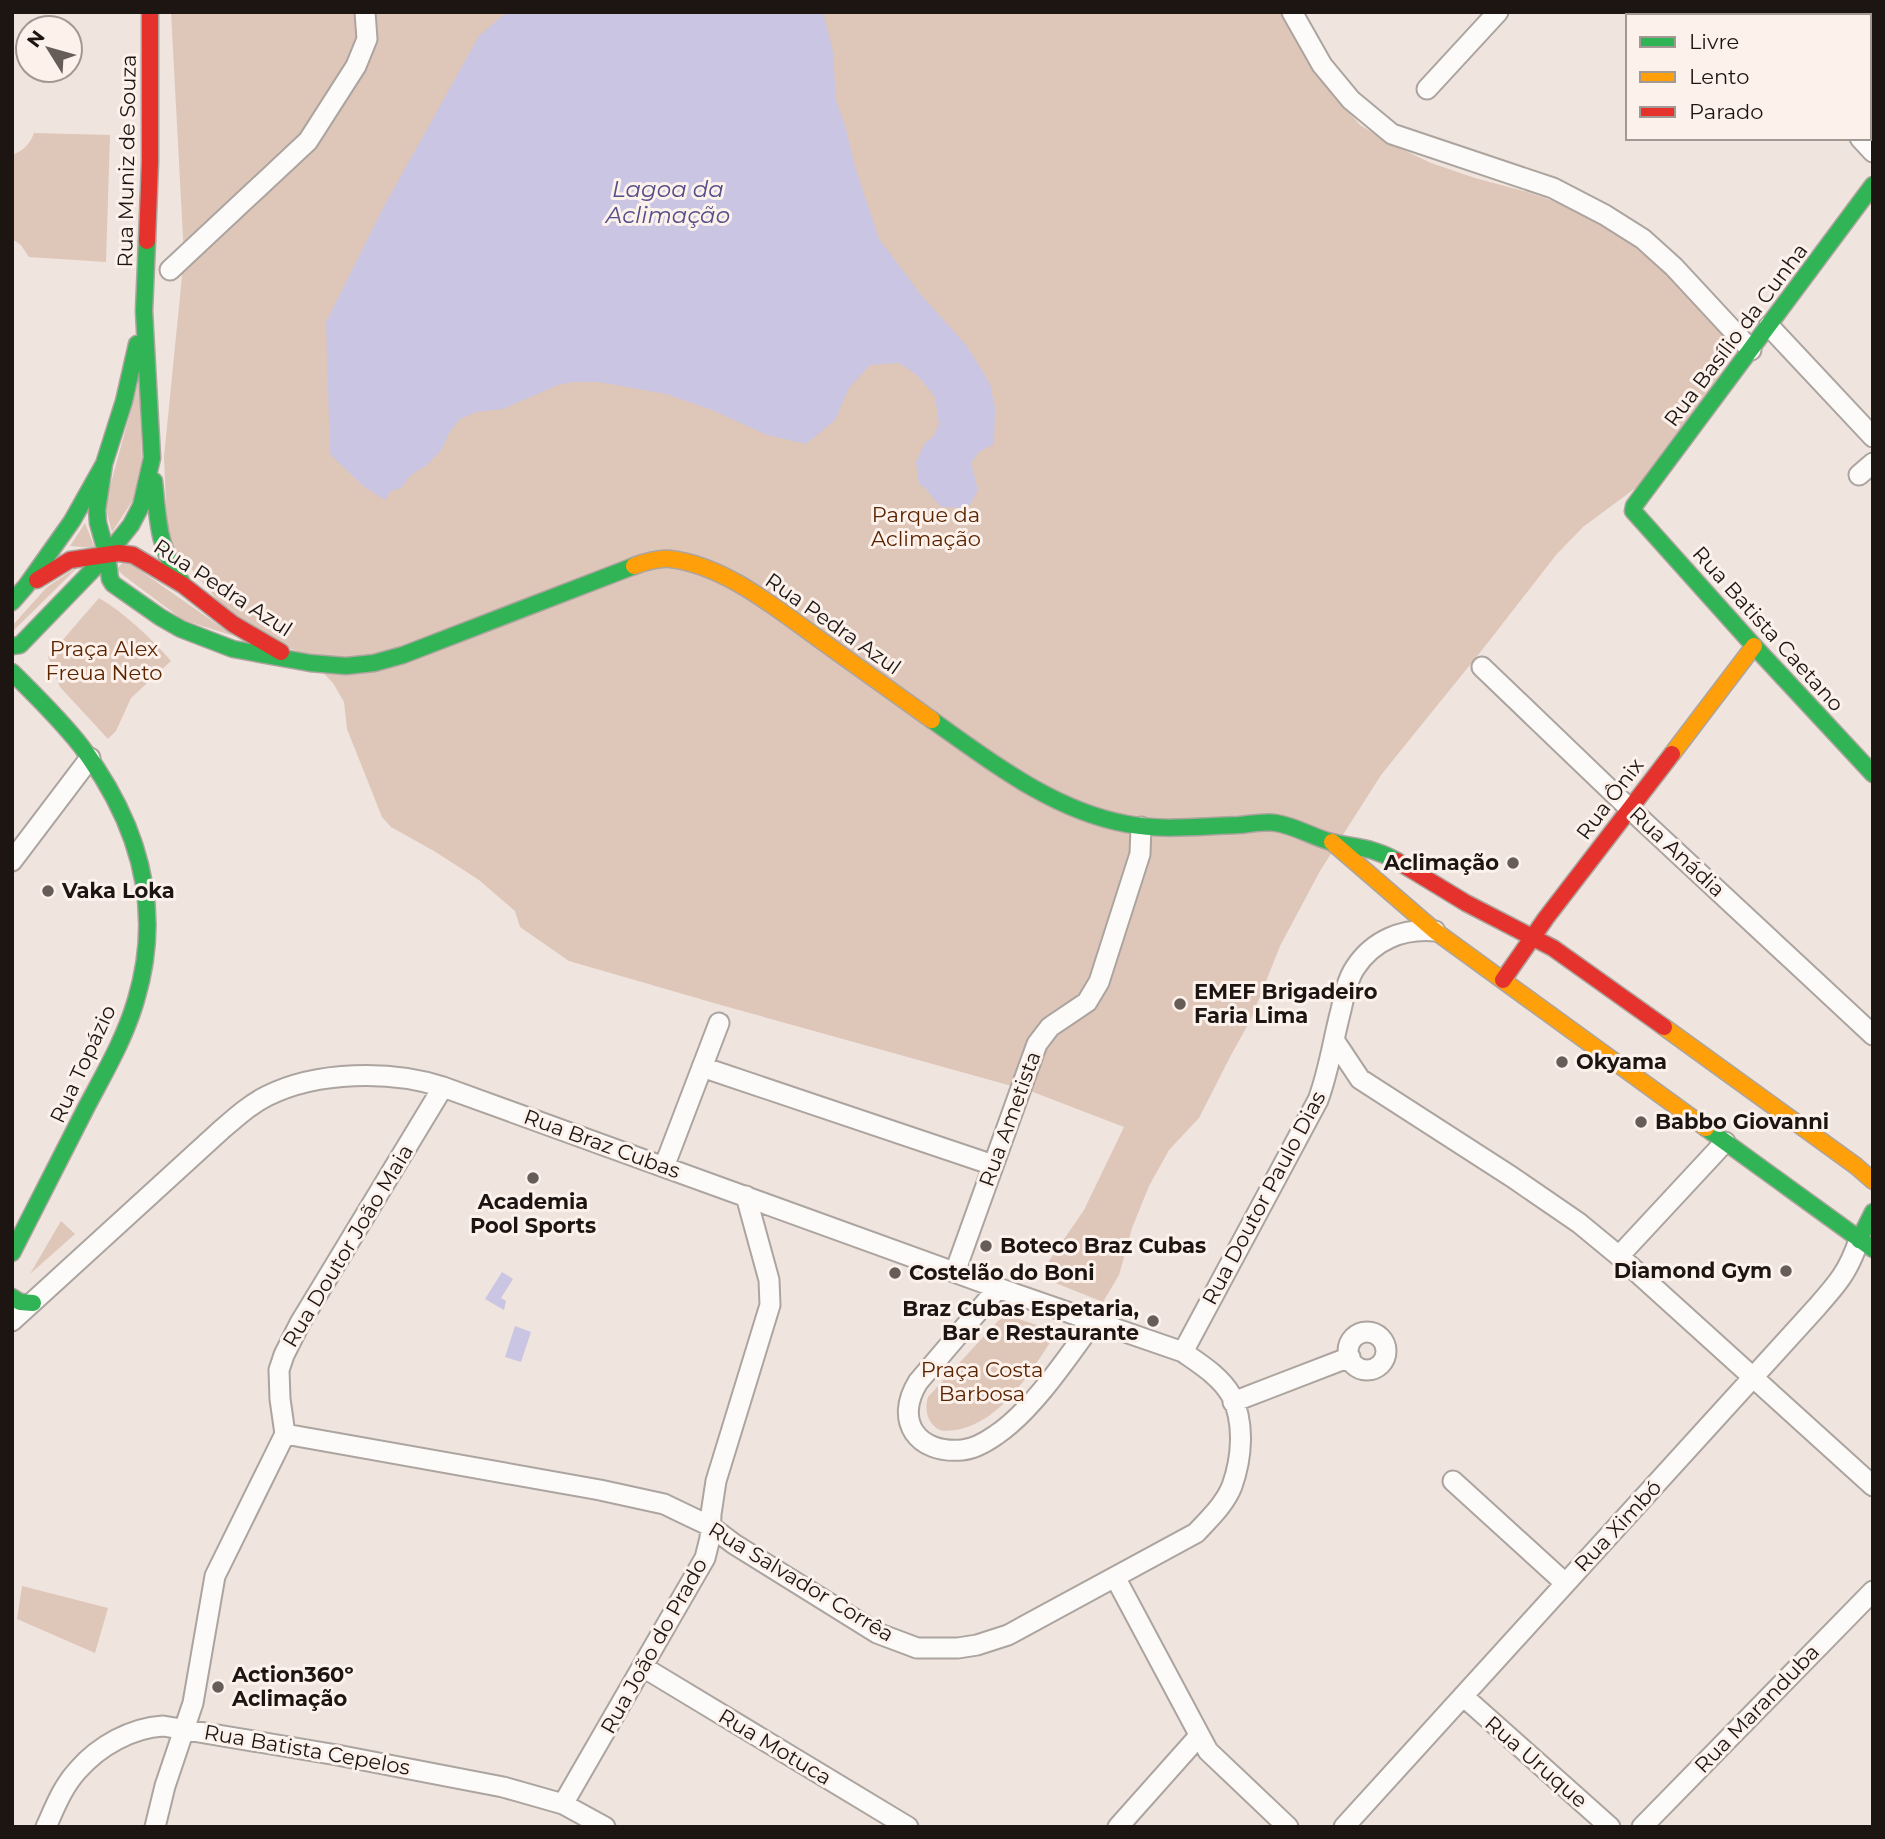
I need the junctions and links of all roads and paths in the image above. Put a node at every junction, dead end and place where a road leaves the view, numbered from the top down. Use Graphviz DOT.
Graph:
graph roads {
  1 [pos="150,12"];
  2 [pos="365,12"];
  3 [pos="1292,12"];
  4 [pos="1498,12"];
  5 [pos="1427,89"];
  6 [pos="1873,185"];
  7 [pos="170,270"];
  8 [pos="144,311"];
  9 [pos="1769,326"];
  10 [pos="1751,350"];
  11 [pos="1873,437"];
  12 [pos="152,458"];
  13 [pos="104,464"];
  14 [pos="1633,510"];
  15 [pos="107,555"];
  16 [pos="183,585"];
  17 [pos="26,586"];
  18 [pos="12,601"];
  19 [pos="12,646"];
  20 [pos="1754,646"];
  21 [pos="295,659"];
  22 [pos="1482,667"];
  23 [pos="12,672"];
  24 [pos="90,758"];
  25 [pos="1873,774"];
  26 [pos="1629,808"];
  27 [pos="1140,827"];
  28 [pos="1332,842"];
  29 [pos="12,861"];
  30 [pos="1435,931"];
  31 [pos="1532,937"];
  32 [pos="1503,980"];
  33 [pos="719,1023"];
  34 [pos="1873,1035"];
  35 [pos="1334,1040"];
  36 [pos="702,1067"];
  37 [pos="443,1087"];
  38 [pos="1725,1142"];
  39 [pos="993,1165"];
  40 [pos="664,1167"];
  41 [pos="1873,1181"];
  42 [pos="746,1196"];
  43 [pos="1873,1212"];
  44 [pos="1866,1245"];
  45 [pos="12,1253"];
  46 [pos="1619,1256"];
  47 [pos="954,1272"];
  48 [pos="998,1288"];
  49 [pos="12,1297"];
  50 [pos="33,1303"];
  51 [pos="12,1321"];
  52 [pos="1094,1321"];
  53 [pos="1183,1352"];
  54 [pos="1350,1357"];
  55 [pos="1754,1379"];
  56 [pos="1233,1402"];
  57 [pos="285,1434"];
  58 [pos="1453,1480"];
  59 [pos="1873,1486"];
  60 [pos="710,1526"];
  61 [pos="1115,1577"];
  62 [pos="1565,1583"];
  63 [pos="1873,1591"];
  64 [pos="643,1667"];
  65 [pos="1462,1696"];
  66 [pos="185,1728"];
  67 [pos="1199,1736"];
  68 [pos="563,1804"];
  69 [pos="46,1827"];
  70 [pos="155,1827"];
  71 [pos="605,1827"];
  72 [pos="908,1827"];
  73 [pos="1118,1827"];
  74 [pos="1288,1827"];
  75 [pos="1344,1827"];
  76 [pos="1610,1827"];
  77 [pos="1642,1827"];
  1 -- 8 [label="street, Rua Muniz de Souza"];
  2 -- 7 [label="street"];
  3 -- 10 [label="street"];
  4 -- 5 [label="street"];
  6 -- 9 [label="street, Rua Basílio da Cunha"];
  8 -- 12 [label="street, Rua Muniz de Souza"];
  8 -- 13 [label="street, Rua Muniz de Souza"];
  9 -- 10 [label="street, Rua Basílio da Cunha"];
  9 -- 11 [label="street"];
  10 -- 14 [label="street, Rua Basílio da Cunha"];
  12 -- 15 [label="street, Rua Muniz de Souza"];
  12 -- 16 [label="street"];
  13 -- 15 [label="street"];
  13 -- 17 [label="street, Rua Muniz de Souza"];
  14 -- 20 [label="street, Rua Batista Caetano"];
  15 -- 16 [label="street, Rua Pedra Azul"];
  15 -- 17 [label="street"];
  15 -- 19 [label="street, Rua Muniz de Souza"];
  15 -- 21 [label="street, Rua Pedra Azul"];
  16 -- 21 [label="street, Rua Pedra Azul"];
  17 -- 18 [label="street, Rua Muniz de Souza"];
  20 -- 25 [label="street, Rua Batista Caetano"];
  20 -- 26 [label="street, Rua Ônix"];
  21 -- 27 [label="street, Rua Pedra Azul"];
  22 -- 26 [label="street, Rua Anádia"];
  23 -- 24 [label="street, Rua Topázio"];
  24 -- 29 [label="street"];
  24 -- 45 [label="street, Rua Topázio"];
  26 -- 31 [label="street, Rua Ônix"];
  26 -- 34 [label="street, Rua Anádia"];
  27 -- 28 [label="street, Rua Pedra Azul"];
  27 -- 39 [label="street, Rua Ametista"];
  28 -- 30 [label="street"];
  28 -- 31 [label="street, Rua Pedra Azul"];
  30 -- 32 [label="street"];
  30 -- 35 [label="street, Rua Doutor Paulo Dias"];
  31 -- 32 [label="street, Rua Ônix"];
  31 -- 41 [label="street, Rua Pedra Azul"];
  32 -- 38 [label="street"];
  33 -- 36 [label="street"];
  35 -- 46 [label="street"];
  35 -- 53 [label="street, Rua Doutor Paulo Dias"];
  36 -- 39 [label="street"];
  36 -- 40 [label="street"];
  37 -- 40 [label="street, Rua Braz Cubas"];
  37 -- 50 [label="street, Rua Braz Cubas"];
  37 -- 57 [label="street, Rua Doutor João Maia"];
  38 -- 44 [label="street"];
  38 -- 46 [label="street"];
  39 -- 47 [label="street, Rua Ametista"];
  40 -- 42 [label="street, Rua Braz Cubas"];
  42 -- 47 [label="street, Rua Braz Cubas"];
  42 -- 60 [label="street, Rua João do Prado"];
  43 -- 44 [label="street, Rua Ximbó"];
  44 -- 55 [label="street, Rua Ximbó"];
  46 -- 55 [label="street"];
  47 -- 48 [label="street, Rua Braz Cubas"];
  48 -- 52 [label="street, Rua Braz Cubas"];
  48 -- 52 [label="street"];
  49 -- 50 [label="street"];
  50 -- 51 [label="street, Rua Braz Cubas"];
  52 -- 53 [label="street, Rua Braz Cubas"];
  53 -- 56 [label="street, Rua Braz Cubas"];
  54 -- 56 [label="street"];
  55 -- 59 [label="street"];
  55 -- 62 [label="street, Rua Ximbó"];
  56 -- 61 [label="street, Rua Salvador Corrêa"];
  57 -- 60 [label="street, Rua Salvador Corrêa"];
  57 -- 66 [label="street"];
  58 -- 62 [label="street"];
  60 -- 61 [label="street, Rua Salvador Corrêa"];
  60 -- 64 [label="street, Rua João do Prado"];
  61 -- 67 [label="street"];
  62 -- 65 [label="street, Rua Ximbó"];
  63 -- 77 [label="street, Rua Maranduba"];
  64 -- 68 [label="street, Rua João do Prado"];
  64 -- 72 [label="street, Rua Motuca"];
  65 -- 75 [label="street, Rua Ximbó"];
  65 -- 76 [label="street, Rua Uruque"];
  66 -- 68 [label="street, Rua Batista Cepelos"];
  66 -- 69 [label="street, Rua Batista Cepelos"];
  66 -- 70 [label="street"];
  67 -- 73 [label="street"];
  67 -- 74 [label="street"];
  68 -- 71 [label="street, Rua Batista Cepelos"];
}
